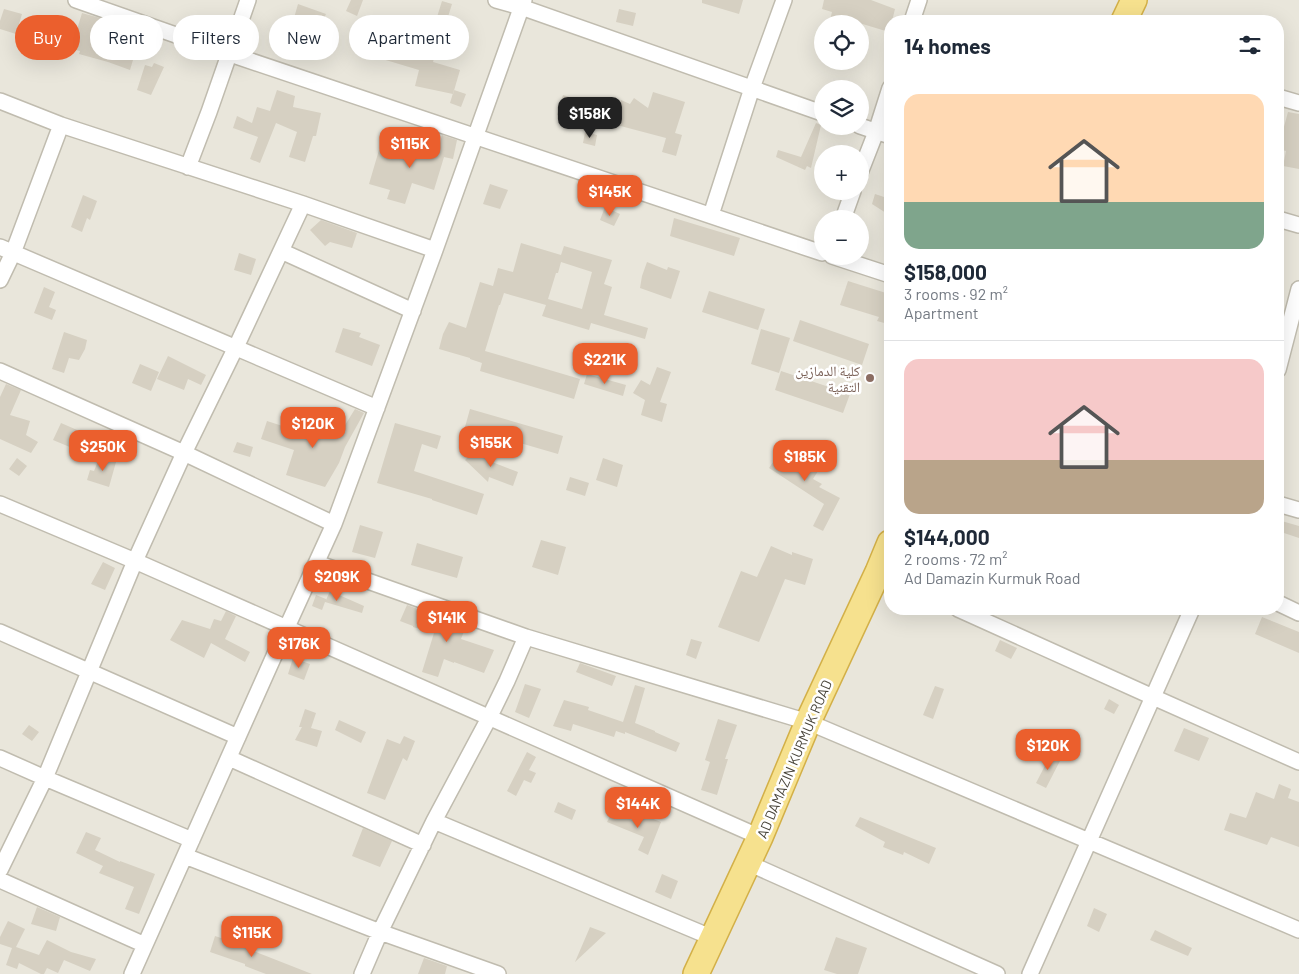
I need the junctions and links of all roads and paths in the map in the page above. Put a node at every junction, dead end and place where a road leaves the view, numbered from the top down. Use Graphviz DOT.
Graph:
graph roads {
  1 [pos="76,0"];
  2 [pos="248,0"];
  3 [pos="496,0"];
  4 [pos="784,0"];
  5 [pos="919,0"];
  6 [pos="1134,0"];
  7 [pos="522,4"];
  8 [pos="243,15"];
  9 [pos="914,15"];
  10 [pos="1127,15"];
  11 [pos="173,34"];
  12 [pos="228,60"];
  13 [pos="248,60"];
  14 [pos="752,88"];
  15 [pos="1284,99"];
  16 [pos="0,101"];
  17 [pos="1299,103"];
  18 [pos="814,110"];
  19 [pos="61,125"];
  20 [pos="869,129"];
  21 [pos="883,134"];
  22 [pos="476,136"];
  23 [pos="869,158"];
  24 [pos="188,166"];
  25 [pos="303,204"];
  26 [pos="711,216"];
  27 [pos="1284,221"];
  28 [pos="1299,225"];
  29 [pos="7,250"];
  30 [pos="435,250"];
  31 [pos="814,250"];
  32 [pos="281,251"];
  33 [pos="858,265"];
  34 [pos="884,274"];
  35 [pos="0,280"];
  36 [pos="1299,289"];
  37 [pos="413,311"];
  38 [pos="1288,340"];
  39 [pos="236,348"];
  40 [pos="1284,352"];
  41 [pos="0,371"];
  42 [pos="377,408"];
  43 [pos="184,453"];
  44 [pos="0,504"];
  45 [pos="1284,506"];
  46 [pos="1299,510"];
  47 [pos="334,524"];
  48 [pos="135,561"];
  49 [pos="317,563"];
  50 [pos="884,575"];
  51 [pos="1284,606"];
  52 [pos="1299,613"];
  53 [pos="971,615"];
  54 [pos="1189,615"];
  55 [pos="287,627"];
  56 [pos="0,632"];
  57 [pos="526,637"];
  58 [pos="88,672"];
  59 [pos="1153,698"];
  60 [pos="489,718"];
  61 [pos="808,722"];
  62 [pos="238,737"];
  63 [pos="0,758"];
  64 [pos="229,758"];
  65 [pos="1299,762"];
  66 [pos="45,778"];
  67 [pos="434,821"];
  68 [pos="760,837"];
  69 [pos="192,840"];
  70 [pos="1089,841"];
  71 [pos="423,845"];
  72 [pos="185,856"];
  73 [pos="748,863"];
  74 [pos="0,870"];
  75 [pos="0,880"];
  76 [pos="1299,930"];
  77 [pos="380,932"];
  78 [pos="713,938"];
  79 [pos="145,945"];
  80 [pos="132,974"];
  81 [pos="362,974"];
  82 [pos="498,974"];
  83 [pos="696,974"];
  84 [pos="997,974"];
  85 [pos="1030,974"];
  1 -- 11 [label="street"];
  2 -- 8 [label="street"];
  3 -- 7 [label="street"];
  4 -- 14 [label="street"];
  5 -- 9 [label="street"];
  6 -- 10 [label="highway"];
  7 -- 14 [label="street"];
  7 -- 22 [label="street"];
  12 -- 24 [label="street"];
  13 -- 22 [label="street"];
  14 -- 18 [label="street"];
  14 -- 26 [label="street"];
  15 -- 17 [label="street"];
  16 -- 19 [label="street"];
  19 -- 24 [label="street"];
  19 -- 29 [label="street"];
  20 -- 21 [label="street"];
  21 -- 23 [label="street"];
  22 -- 26 [label="street"];
  22 -- 30 [label="street"];
  24 -- 25 [label="street"];
  25 -- 30 [label="street"];
  25 -- 32 [label="street"];
  26 -- 31 [label="street"];
  27 -- 28 [label="street"];
  29 -- 35 [label="street"];
  29 -- 39 [label="street"];
  30 -- 37 [label="street"];
  32 -- 37 [label="street"];
  32 -- 39 [label="street"];
  33 -- 34 [label="street"];
  36 -- 38 [label="street"];
  37 -- 42 [label="street"];
  38 -- 40 [label="street"];
  39 -- 42 [label="street"];
  39 -- 43 [label="street"];
  41 -- 43 [label="street"];
  42 -- 47 [label="street"];
  43 -- 47 [label="street"];
  43 -- 48 [label="street"];
  44 -- 48 [label="street"];
  45 -- 46 [label="street"];
  47 -- 49 [label="street"];
  48 -- 55 [label="street"];
  48 -- 58 [label="street"];
  49 -- 55 [label="street"];
  49 -- 57 [label="street"];
  50 -- 61 [label="highway, AD DAMAZIN KURMUK ROAD"];
  51 -- 52 [label="street"];
  53 -- 59 [label="street"];
  54 -- 59 [label="street"];
  55 -- 60 [label="street"];
  55 -- 62 [label="street"];
  56 -- 58 [label="street"];
  57 -- 60 [label="street"];
  57 -- 61 [label="street"];
  58 -- 62 [label="street"];
  58 -- 66 [label="street"];
  59 -- 65 [label="street"];
  59 -- 70 [label="street"];
  60 -- 67 [label="street"];
  60 -- 68 [label="street"];
  61 -- 68 [label="highway, AD DAMAZIN KURMUK ROAD"];
  61 -- 70 [label="street"];
  62 -- 64 [label="street"];
  63 -- 66 [label="street"];
  64 -- 69 [label="street"];
  64 -- 71 [label="street"];
  66 -- 69 [label="street"];
  66 -- 74 [label="street"];
  67 -- 71 [label="street"];
  67 -- 78 [label="street"];
  68 -- 73 [label="highway, AD DAMAZIN KURMUK ROAD"];
  69 -- 72 [label="street"];
  70 -- 76 [label="street"];
  70 -- 85 [label="street"];
  71 -- 77 [label="street"];
  72 -- 77 [label="street"];
  72 -- 79 [label="street"];
  73 -- 78 [label="highway, AD DAMAZIN KURMUK ROAD"];
  73 -- 84 [label="street"];
  75 -- 79 [label="street"];
  77 -- 81 [label="street"];
  77 -- 82 [label="street"];
  78 -- 83 [label="highway, AD DAMAZIN KURMUK ROAD"];
  79 -- 80 [label="street"];
}
